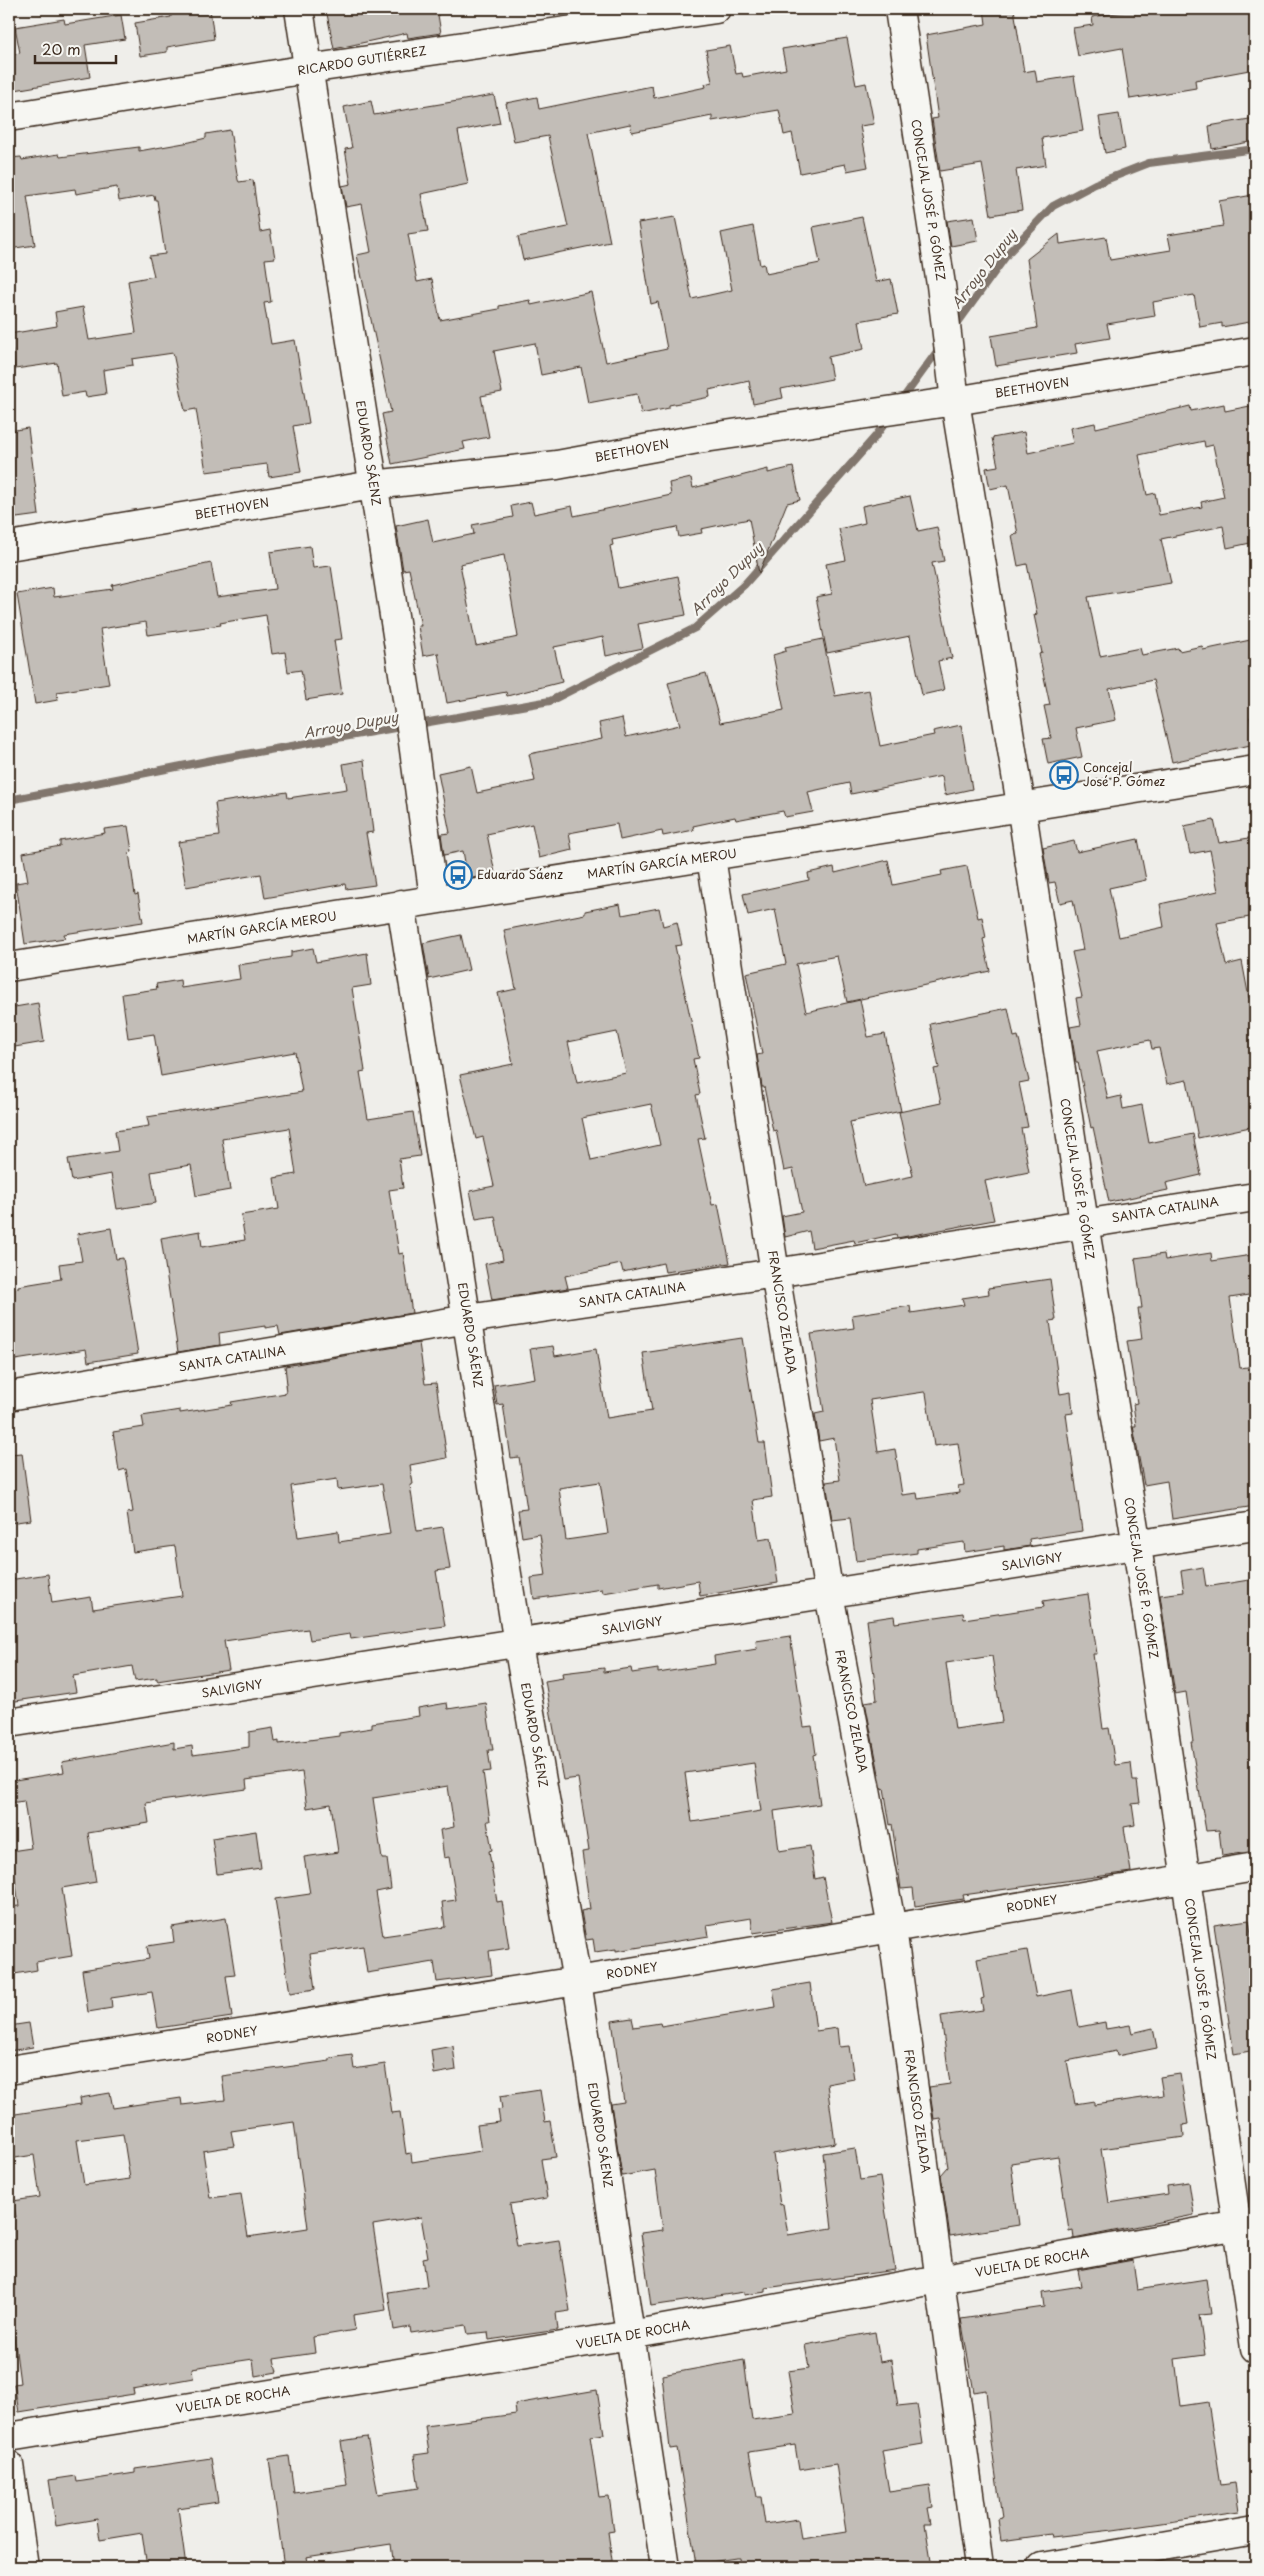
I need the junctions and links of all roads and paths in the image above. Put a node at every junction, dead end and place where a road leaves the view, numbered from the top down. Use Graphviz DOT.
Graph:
graph roads {
  1 [pos="299,9"];
  2 [pos="716,9"];
  3 [pos="900,9"];
  4 [pos="308,69"];
  5 [pos="9,117"];
  6 [pos="1255,351"];
  7 [pos="955,400"];
  8 [pos="373,485"];
  9 [pos="9,546"];
  10 [pos="1255,770"];
  11 [pos="1021,806"];
  12 [pos="711,857"];
  13 [pos="434,898"];
  14 [pos="401,904"];
  15 [pos="9,967"];
  16 [pos="1255,1197"];
  17 [pos="1084,1222"];
  18 [pos="775,1273"];
  19 [pos="468,1319"];
  20 [pos="9,1396"];
  21 [pos="1255,1526"];
  22 [pos="1137,1546"];
  23 [pos="829,1594"];
  24 [pos="518,1644"];
  25 [pos="9,1723"];
  26 [pos="1255,1868"];
  27 [pos="1185,1878"];
  28 [pos="892,1928"];
  29 [pos="577,1981"];
  30 [pos="9,2070"];
  31 [pos="1246,2224"];
  32 [pos="940,2280"];
  33 [pos="630,2336"];
  34 [pos="1255,2348"];
  35 [pos="9,2437"];
  36 [pos="9,2465"];
  37 [pos="1255,2530"];
  38 [pos="24,2567"];
  39 [pos="665,2567"];
  40 [pos="979,2567"];
  41 [pos="1042,2567"];
  1 -- 4 [label="street, EDUARDO SÁENZ"];
  2 -- 4 [label="street, RICARDO GUTIÉRREZ"];
  3 -- 7 [label="street, CONCEJAL JOSÉ P. GÓMEZ"];
  4 -- 5 [label="street, RICARDO GUTIÉRREZ"];
  4 -- 8 [label="street, EDUARDO SÁENZ"];
  6 -- 7 [label="street, BEETHOVEN"];
  7 -- 8 [label="street, BEETHOVEN"];
  7 -- 11 [label="street, CONCEJAL JOSÉ P. GÓMEZ"];
  8 -- 9 [label="street, BEETHOVEN"];
  8 -- 13 [label="street, EDUARDO SÁENZ"];
  10 -- 11 [label="street, MARTÍN GARCÍA MEROU"];
  11 -- 12 [label="street, MARTÍN GARCÍA MEROU"];
  11 -- 17 [label="street, CONCEJAL JOSÉ P. GÓMEZ"];
  12 -- 13 [label="street, MARTÍN GARCÍA MEROU"];
  12 -- 18 [label="street, FRANCISCO ZELADA"];
  13 -- 14 [label="street, MARTÍN GARCÍA MEROU"];
  14 -- 15 [label="street, MARTÍN GARCÍA MEROU"];
  14 -- 19 [label="street, EDUARDO SÁENZ"];
  16 -- 17 [label="street, SANTA CATALINA"];
  17 -- 18 [label="street, SANTA CATALINA"];
  17 -- 22 [label="street, CONCEJAL JOSÉ P. GÓMEZ"];
  18 -- 19 [label="street, SANTA CATALINA"];
  18 -- 23 [label="street, FRANCISCO ZELADA"];
  19 -- 20 [label="street, SANTA CATALINA"];
  19 -- 24 [label="street, EDUARDO SÁENZ"];
  21 -- 22 [label="street, SALVIGNY"];
  22 -- 23 [label="street, SALVIGNY"];
  22 -- 27 [label="street, CONCEJAL JOSÉ P. GÓMEZ"];
  23 -- 24 [label="street, SALVIGNY"];
  23 -- 28 [label="street, FRANCISCO ZELADA"];
  24 -- 25 [label="street, SALVIGNY"];
  24 -- 29 [label="street, EDUARDO SÁENZ"];
  26 -- 27 [label="street, RODNEY"];
  27 -- 28 [label="street, RODNEY"];
  27 -- 31 [label="street, CONCEJAL JOSÉ P. GÓMEZ"];
  28 -- 29 [label="street, RODNEY"];
  28 -- 32 [label="street, FRANCISCO ZELADA"];
  29 -- 30 [label="street, RODNEY"];
  29 -- 33 [label="street, EDUARDO SÁENZ"];
  31 -- 32 [label="street, VUELTA DE ROCHA"];
  31 -- 34 [label="street, CONCEJAL JOSÉ P. GÓMEZ"];
  32 -- 33 [label="street, VUELTA DE ROCHA"];
  32 -- 40 [label="street, FRANCISCO ZELADA"];
  33 -- 35 [label="street, VUELTA DE ROCHA"];
  33 -- 39 [label="street, EDUARDO SÁENZ"];
  36 -- 38 [label="street"];
  37 -- 41 [label="street"];
}
